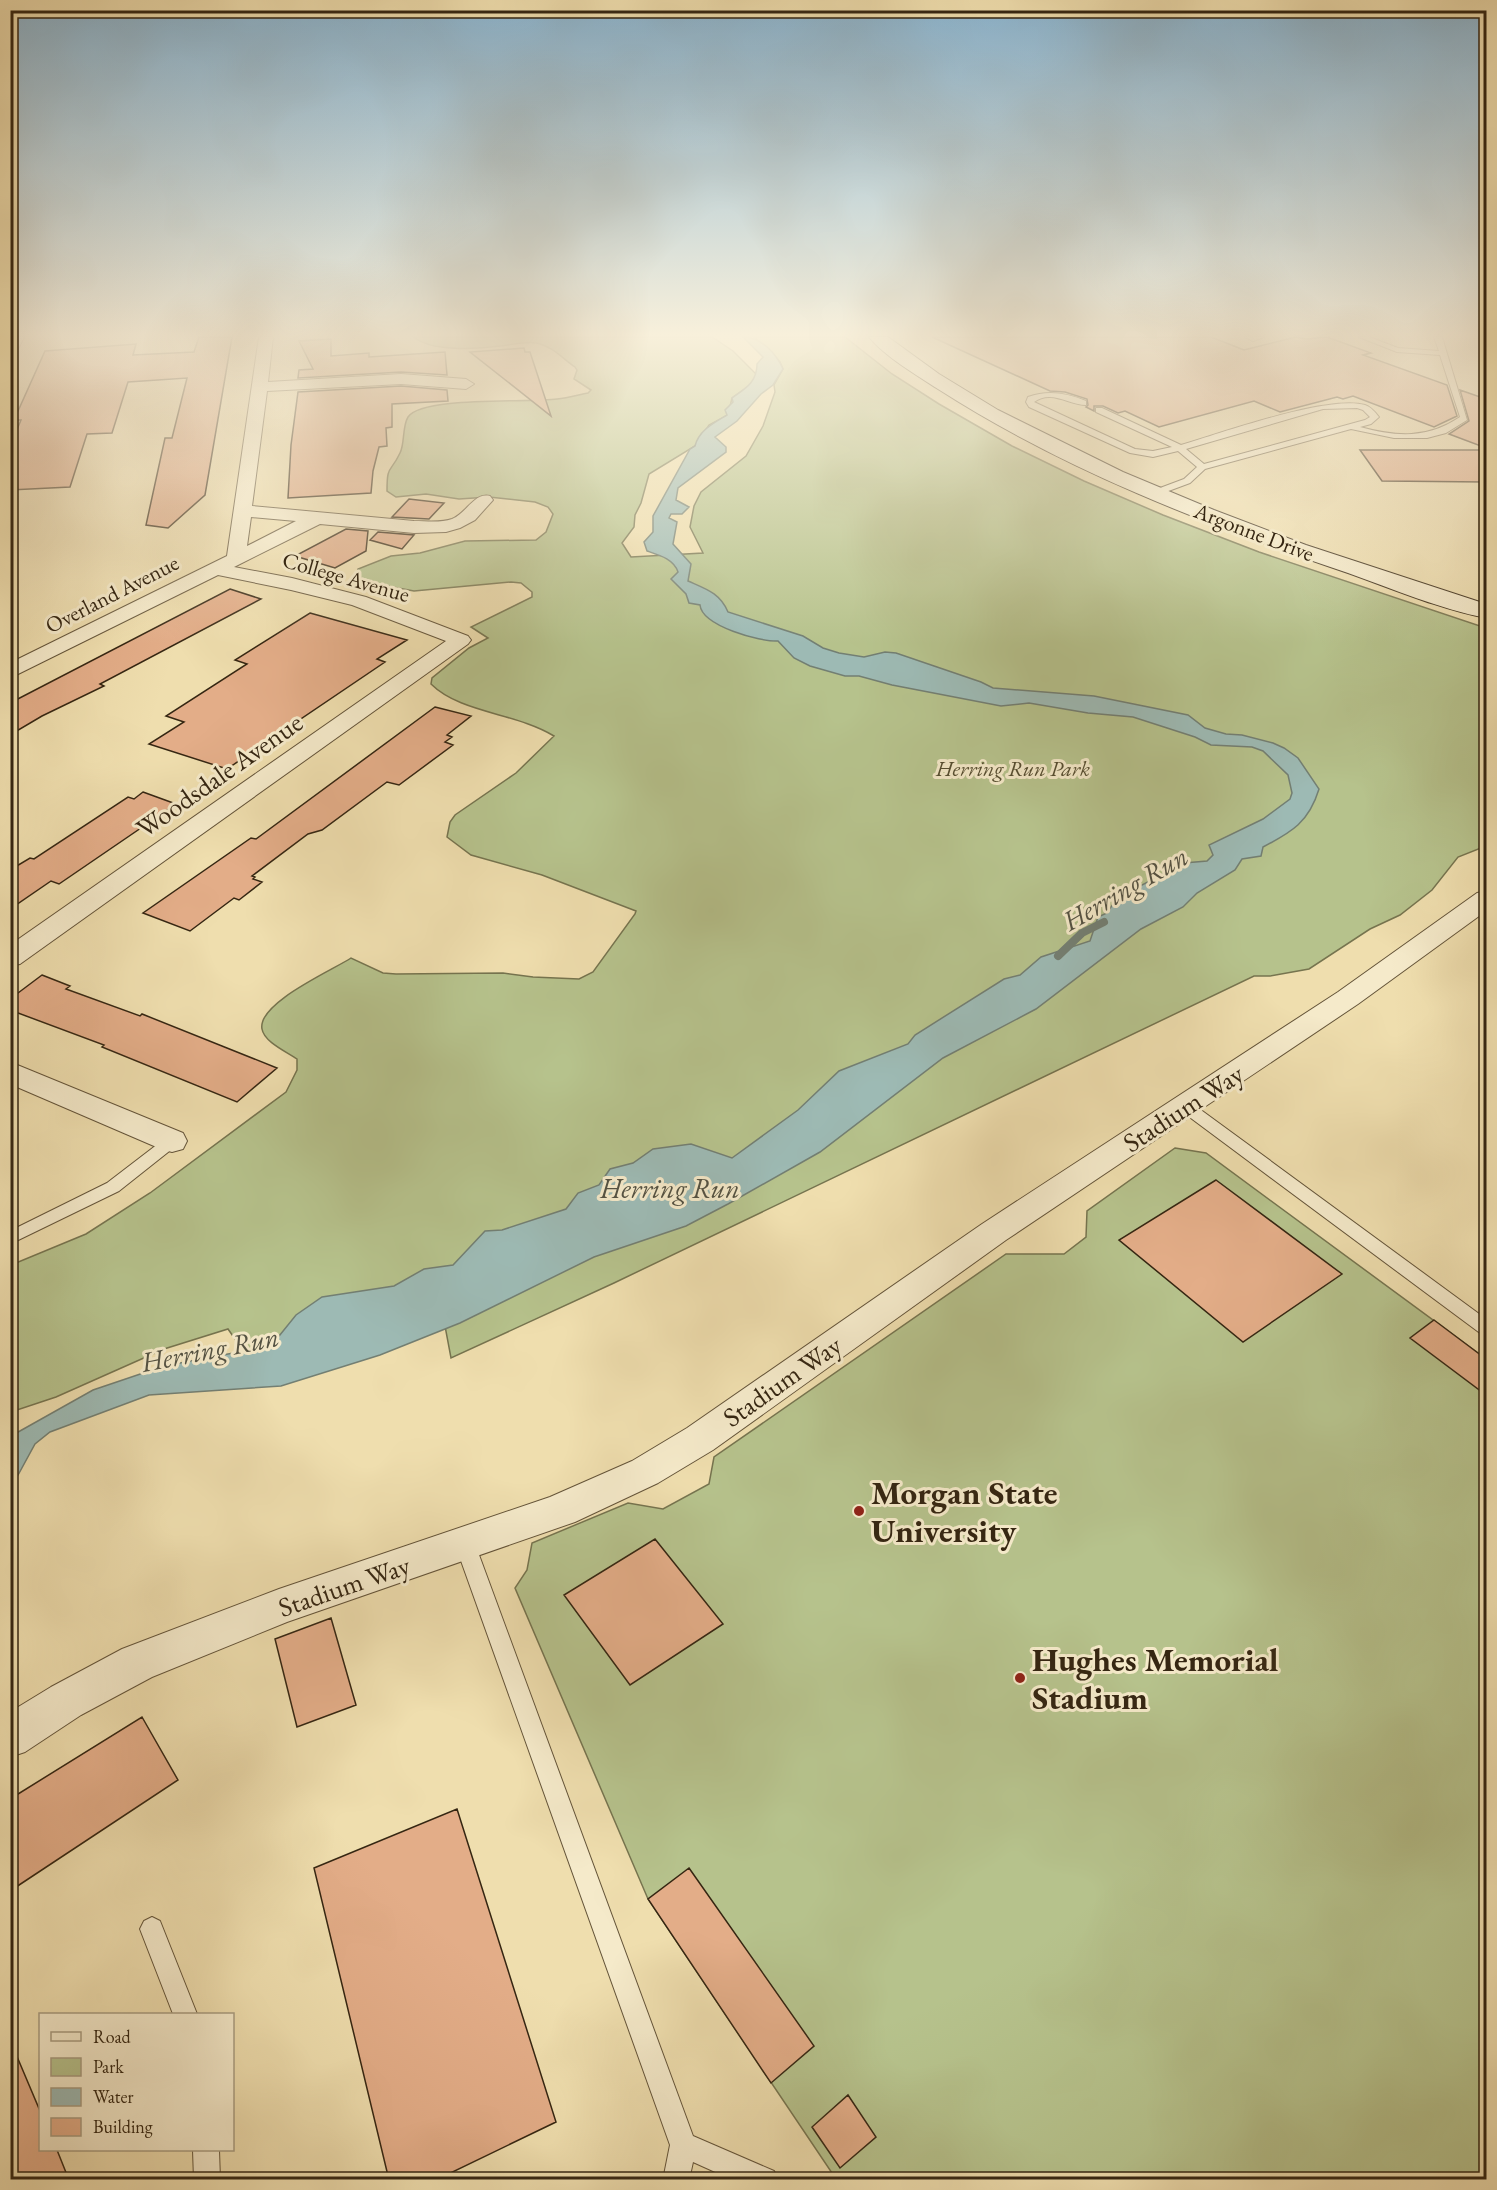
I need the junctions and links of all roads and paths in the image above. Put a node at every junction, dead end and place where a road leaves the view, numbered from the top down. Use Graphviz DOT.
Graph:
graph roads {
  1 [pos="253,439"];
  2 [pos="1044,439"];
  3 [pos="1107,439"];
  4 [pos="1161,439"];
  5 [pos="1211,439"];
  6 [pos="1306,439"];
  7 [pos="1180,448"];
  8 [pos="1202,467"];
  9 [pos="1155,493"];
  10 [pos="484,500"];
  11 [pos="243,511"];
  12 [pos="317,518"];
  13 [pos="236,559"];
  14 [pos="215,569"];
  15 [pos="1486,611"];
  16 [pos="461,640"];
  17 [pos="10,672"];
  18 [pos="1486,899"];
  19 [pos="10,958"];
  20 [pos="10,1072"];
  21 [pos="1185,1106"];
  22 [pos="172,1141"];
  23 [pos="10,1238"];
  24 [pos="1486,1328"];
  25 [pos="465,1544"];
  26 [pos="10,1737"];
  27 [pos="153,1929"];
  28 [pos="185,2013"];
  29 [pos="683,2145"];
  30 [pos="206,2151"];
  31 [pos="207,2180"];
  32 [pos="676,2180"];
  33 [pos="765,2180"];
  1 -- 11 [label="street"];
  2 -- 9 [label="main road, Argonne Drive"];
  3 -- 7 [label="lane"];
  4 -- 7 [label="lane"];
  5 -- 7 [label="lane"];
  6 -- 8 [label="lane"];
  7 -- 8 [label="lane"];
  8 -- 9 [label="lane"];
  9 -- 15 [label="main road, Argonne Drive"];
  10 -- 12 [label="street"];
  11 -- 12 [label="street"];
  11 -- 13 [label="street"];
  12 -- 13 [label="street, Overland Avenue"];
  13 -- 14 [label="street, Overland Avenue"];
  14 -- 16 [label="street, College Avenue"];
  14 -- 17 [label="street, Overland Avenue"];
  16 -- 19 [label="street, Woodsdale Avenue"];
  18 -- 21 [label="street, Stadium Way"];
  20 -- 22 [label="street"];
  21 -- 24 [label="lane"];
  21 -- 25 [label="street, Stadium Way"];
  22 -- 23 [label="lane"];
  25 -- 26 [label="street, Stadium Way"];
  25 -- 29 [label="lane"];
  27 -- 28 [label="lane"];
  29 -- 32 [label="lane"];
  29 -- 33 [label="lane"];
  30 -- 31 [label="lane"];
}
